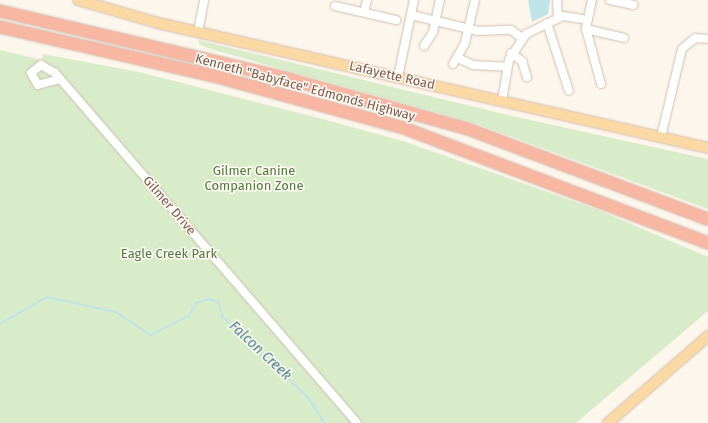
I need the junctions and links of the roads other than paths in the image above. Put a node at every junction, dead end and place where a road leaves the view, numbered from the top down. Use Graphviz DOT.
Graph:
graph roads {
  1 [pos="78,0"];
  2 [pos="204,0"];
  3 [pos="367,0"];
  4 [pos="414,0"];
  5 [pos="440,0"];
  6 [pos="475,0"];
  7 [pos="557,0"];
  8 [pos="592,0"];
  9 [pos="610,0"];
  10 [pos="633,5"];
  11 [pos="335,6"];
  12 [pos="0,11"];
  13 [pos="364,12"];
  14 [pos="411,15"];
  15 [pos="558,18"];
  16 [pos="396,20"];
  17 [pos="588,20"];
  18 [pos="436,21"];
  19 [pos="547,23"];
  20 [pos="0,27"];
  21 [pos="469,29"];
  22 [pos="586,29"];
  23 [pos="198,32"];
  24 [pos="522,38"];
  25 [pos="624,38"];
  26 [pos="708,39"];
  27 [pos="424,46"];
  28 [pos="511,53"];
  29 [pos="507,67"];
  30 [pos="398,77"];
  31 [pos="527,77"];
  32 [pos="60,79"];
  33 [pos="600,84"];
  34 [pos="569,91"];
  35 [pos="502,101"];
  36 [pos="661,138"];
  37 [pos="708,148"];
  38 [pos="708,220"];
  39 [pos="708,242"];
  40 [pos="708,336"];
  41 [pos="357,423"];
  42 [pos="608,423"];
  1 -- 23 [label="main road, Lafayette Road"];
  2 -- 23 [label="street"];
  3 -- 13 [label="street"];
  4 -- 14 [label="street"];
  5 -- 18 [label="street"];
  6 -- 21 [label="street"];
  7 -- 15 [label="street"];
  8 -- 17 [label="street"];
  9 -- 10 [label="street"];
  11 -- 13 [label="street"];
  12 -- 38 [label="highway, Kenneth \"Babyface\" Edmonds Highway"];
  13 -- 16 [label="street"];
  14 -- 18 [label="street"];
  14 -- 30 [label="street"];
  15 -- 17 [label="street"];
  15 -- 19 [label="street"];
  17 -- 22 [label="street"];
  18 -- 21 [label="street"];
  18 -- 27 [label="street"];
  19 -- 24 [label="street"];
  19 -- 34 [label="street"];
  20 -- 39 [label="highway, Kenneth \"Babyface\" Edmonds Highway"];
  21 -- 24 [label="street"];
  21 -- 29 [label="street"];
  22 -- 25 [label="street"];
  22 -- 33 [label="street"];
  23 -- 30 [label="main road, Lafayette Road"];
  24 -- 28 [label="street"];
  26 -- 36 [label="street"];
  28 -- 29 [label="street"];
  28 -- 31 [label="street"];
  29 -- 35 [label="street"];
  30 -- 35 [label="main road, Lafayette Road"];
  32 -- 41 [label="street, Gilmer Drive"];
  35 -- 36 [label="main road, Lafayette Road"];
  36 -- 37 [label="main road, Lafayette Road"];
  40 -- 42 [label="main road"];
}
